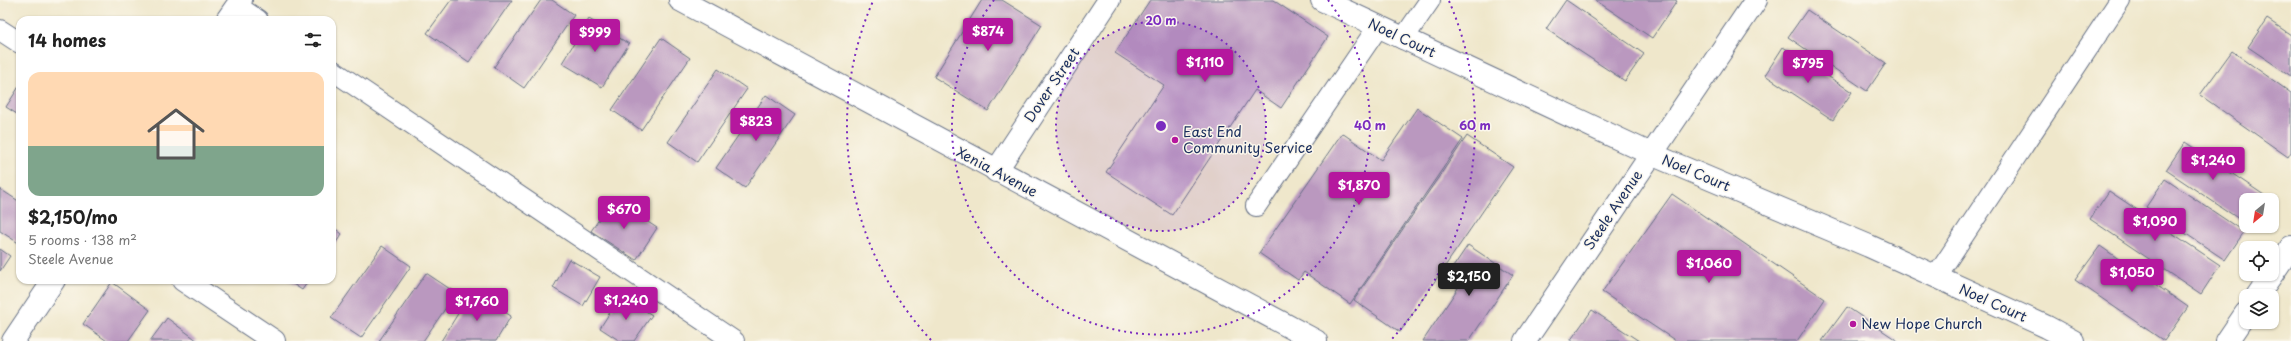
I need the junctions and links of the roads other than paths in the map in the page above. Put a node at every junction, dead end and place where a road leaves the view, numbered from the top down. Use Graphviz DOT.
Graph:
graph roads {
  1 [pos="680,0"];
  2 [pos="1109,0"];
  3 [pos="1322,0"];
  4 [pos="1430,0"];
  5 [pos="1756,0"];
  6 [pos="2120,0"];
  7 [pos="235,9"];
  8 [pos="250,16"];
  9 [pos="1378,27"];
  10 [pos="0,30"];
  11 [pos="1403,39"];
  12 [pos="16,40"];
  13 [pos="336,73"];
  14 [pos="1651,154"];
  15 [pos="996,171"];
  16 [pos="1256,206"];
  17 [pos="2291,247"];
  18 [pos="1936,277"];
  19 [pos="51,284"];
  20 [pos="189,284"];
  21 [pos="2263,289"];
  22 [pos="2239,323"];
  23 [pos="12,341"];
  24 [pos="274,341"];
  25 [pos="734,341"];
  26 [pos="1316,341"];
  27 [pos="1524,341"];
  28 [pos="2073,341"];
  29 [pos="2227,341"];
  1 -- 15 [label="street, Xenia Avenue"];
  2 -- 15 [label="street, Dover Street"];
  3 -- 9 [label="street, Noel Court"];
  4 -- 11 [label="lane"];
  5 -- 14 [label="street, Steele Avenue"];
  6 -- 18 [label="lane"];
  7 -- 8 [label="lane"];
  9 -- 11 [label="street, Noel Court"];
  9 -- 16 [label="lane"];
  10 -- 12 [label="lane"];
  11 -- 14 [label="street, Noel Court"];
  13 -- 25 [label="lane"];
  14 -- 18 [label="street, Noel Court"];
  14 -- 27 [label="street, Steele Avenue"];
  15 -- 26 [label="street, Xenia Avenue"];
  17 -- 21 [label="street"];
  18 -- 28 [label="street, Noel Court"];
  19 -- 23 [label="street"];
  20 -- 24 [label="street"];
  22 -- 29 [label="street"];
}
